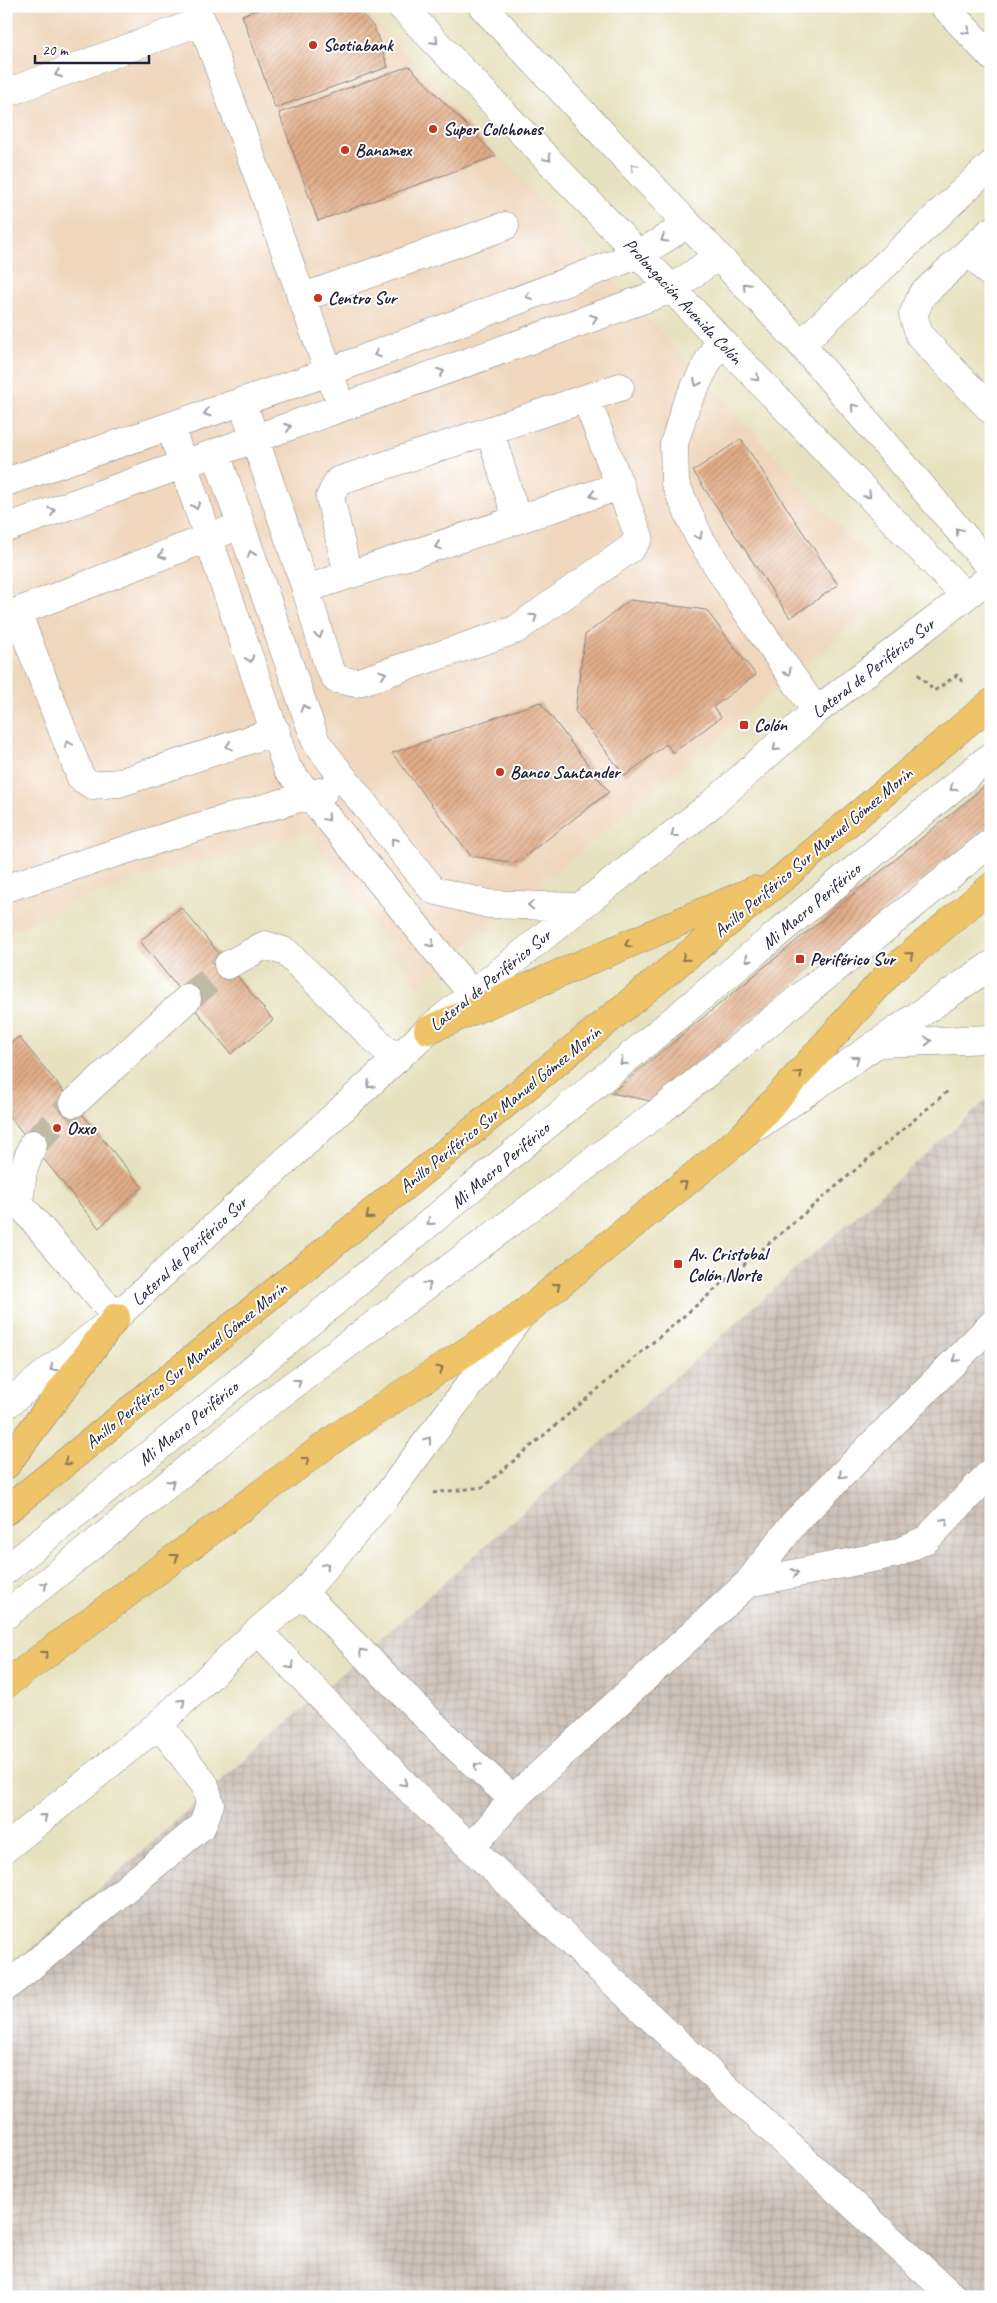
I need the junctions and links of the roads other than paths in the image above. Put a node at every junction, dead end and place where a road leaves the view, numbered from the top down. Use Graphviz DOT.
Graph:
graph roads {
  1 [pos="401,6"];
  2 [pos="482,6"];
  3 [pos="944,6"];
  4 [pos="198,14"];
  5 [pos="991,56"];
  6 [pos="6,93"];
  7 [pos="991,165"];
  8 [pos="688,224"];
  9 [pos="505,226"];
  10 [pos="991,231"];
  11 [pos="969,251"];
  12 [pos="640,254"];
  13 [pos="718,256"];
  14 [pos="991,274"];
  15 [pos="672,289"];
  16 [pos="301,298"];
  17 [pos="719,340"];
  18 [pos="801,344"];
  19 [pos="329,372"];
  20 [pos="620,387"];
  21 [pos="586,399"];
  22 [pos="242,401"];
  23 [pos="340,408"];
  24 [pos="991,410"];
  25 [pos="170,426"];
  26 [pos="490,431"];
  27 [pos="256,438"];
  28 [pos="216,453"];
  29 [pos="181,465"];
  30 [pos="6,482"];
  31 [pos="620,486"];
  32 [pos="517,520"];
  33 [pos="240,525"];
  34 [pos="6,528"];
  35 [pos="207,538"];
  36 [pos="991,568"];
  37 [pos="348,575"];
  38 [pos="991,578"];
  39 [pos="306,589"];
  40 [pos="964,597"];
  41 [pos="11,614"];
  42 [pos="991,703"];
  43 [pos="816,711"];
  44 [pos="276,731"];
  45 [pos="991,756"];
  46 [pos="348,784"];
  47 [pos="308,796"];
  48 [pos="991,842"];
  49 [pos="785,876"];
  50 [pos="991,887"];
  51 [pos="6,888"];
  52 [pos="580,907"];
  53 [pos="228,965"];
  54 [pos="991,965"];
  55 [pos="472,994"];
  56 [pos="187,999"];
  57 [pos="428,1030"];
  58 [pos="991,1040"];
  59 [pos="880,1043"];
  60 [pos="396,1060"];
  61 [pos="74,1103"];
  62 [pos="743,1136"];
  63 [pos="33,1144"];
  64 [pos="116,1317"];
  65 [pos="519,1317"];
  66 [pos="991,1325"];
  67 [pos="6,1405"];
  68 [pos="6,1465"];
  69 [pos="991,1472"];
  70 [pos="6,1512"];
  71 [pos="6,1570"];
  72 [pos="748,1583"];
  73 [pos="303,1592"];
  74 [pos="6,1616"];
  75 [pos="258,1631"];
  76 [pos="6,1684"];
  77 [pos="159,1724"];
  78 [pos="513,1799"];
  79 [pos="472,1847"];
  80 [pos="6,1848"];
  81 [pos="6,1987"];
  82 [pos="953,2297"];
  1 -- 12 [label="street, Prolongación Avenida Colón, one-way"];
  8 -- 2 [label="street, one-way"];
  3 -- 5 [label="street, one-way"];
  4 -- 6 [label="street, one-way"];
  4 -- 16 [label="street"];
  7 -- 18 [label="street"];
  8 -- 12 [label="street, one-way"];
  8 -- 13 [label="street"];
  9 -- 16 [label="street"];
  10 -- 11 [label="street"];
  11 -- 14 [label="street"];
  11 -- 24 [label="street"];
  12 -- 15 [label="street, Prolongación Avenida Colón"];
  12 -- 19 [label="street, one-way"];
  13 -- 15 [label="street"];
  18 -- 13 [label="street, one-way"];
  15 -- 17 [label="street, Prolongación Avenida Colón"];
  23 -- 15 [label="street, one-way"];
  16 -- 19 [label="street"];
  17 -- 40 [label="street, Prolongación Avenida Colón, one-way"];
  17 -- 43 [label="street, one-way"];
  36 -- 18 [label="street, one-way"];
  19 -- 22 [label="street"];
  19 -- 23 [label="street"];
  20 -- 21 [label="street"];
  21 -- 26 [label="street"];
  21 -- 31 [label="street"];
  22 -- 25 [label="street, one-way"];
  22 -- 27 [label="street"];
  27 -- 23 [label="street, one-way"];
  25 -- 29 [label="street"];
  25 -- 30 [label="street"];
  26 -- 32 [label="street"];
  26 -- 37 [label="street"];
  27 -- 28 [label="street"];
  27 -- 39 [label="street"];
  28 -- 29 [label="street"];
  28 -- 33 [label="street"];
  34 -- 29 [label="street, one-way"];
  29 -- 35 [label="street, one-way"];
  31 -- 32 [label="street, one-way"];
  39 -- 31 [label="street, one-way"];
  32 -- 37 [label="street, one-way"];
  33 -- 35 [label="street"];
  46 -- 33 [label="street, one-way"];
  35 -- 41 [label="street, one-way"];
  35 -- 44 [label="street, one-way"];
  37 -- 39 [label="street"];
  38 -- 40 [label="street, Lateral de Periférico Sur"];
  40 -- 43 [label="street, Lateral de Periférico Sur"];
  44 -- 41 [label="street, one-way"];
  42 -- 49 [label="highway, Anillo Periférico Sur Manuel Gómez Morín"];
  43 -- 52 [label="street, Lateral de Periférico Sur, one-way"];
  44 -- 47 [label="street"];
  45 -- 71 [label="street, Mi Macro Periférico, one-way"];
  46 -- 47 [label="street"];
  52 -- 46 [label="street, one-way"];
  47 -- 51 [label="street"];
  47 -- 55 [label="street, one-way"];
  74 -- 48 [label="street, Mi Macro Periférico, one-way"];
  49 -- 57 [label="highway, one-way"];
  49 -- 70 [label="highway, Anillo Periférico Sur Manuel Gómez Morín, one-way"];
  62 -- 50 [label="highway, one-way"];
  52 -- 55 [label="street, Lateral de Periférico Sur"];
  53 -- 60 [label="street"];
  54 -- 59 [label="street"];
  55 -- 57 [label="street, Lateral de Periférico Sur"];
  56 -- 61 [label="street"];
  57 -- 60 [label="street, Lateral de Periférico Sur"];
  59 -- 58 [label="street, one-way"];
  62 -- 59 [label="street, one-way"];
  60 -- 64 [label="street, Lateral de Periférico Sur, one-way"];
  65 -- 62 [label="highway, one-way"];
  63 -- 64 [label="street"];
  64 -- 67 [label="street, Lateral de Periférico Sur, one-way"];
  64 -- 68 [label="highway"];
  73 -- 65 [label="street, one-way"];
  76 -- 65 [label="highway, one-way"];
  66 -- 72 [label="street, one-way"];
  72 -- 69 [label="street, one-way"];
  72 -- 78 [label="street"];
  73 -- 75 [label="street"];
  78 -- 73 [label="street, one-way"];
  77 -- 75 [label="street, one-way"];
  75 -- 79 [label="street, one-way"];
  80 -- 77 [label="street, one-way"];
  77 -- 81 [label="street"];
  78 -- 79 [label="street"];
  79 -- 82 [label="street"];
}
